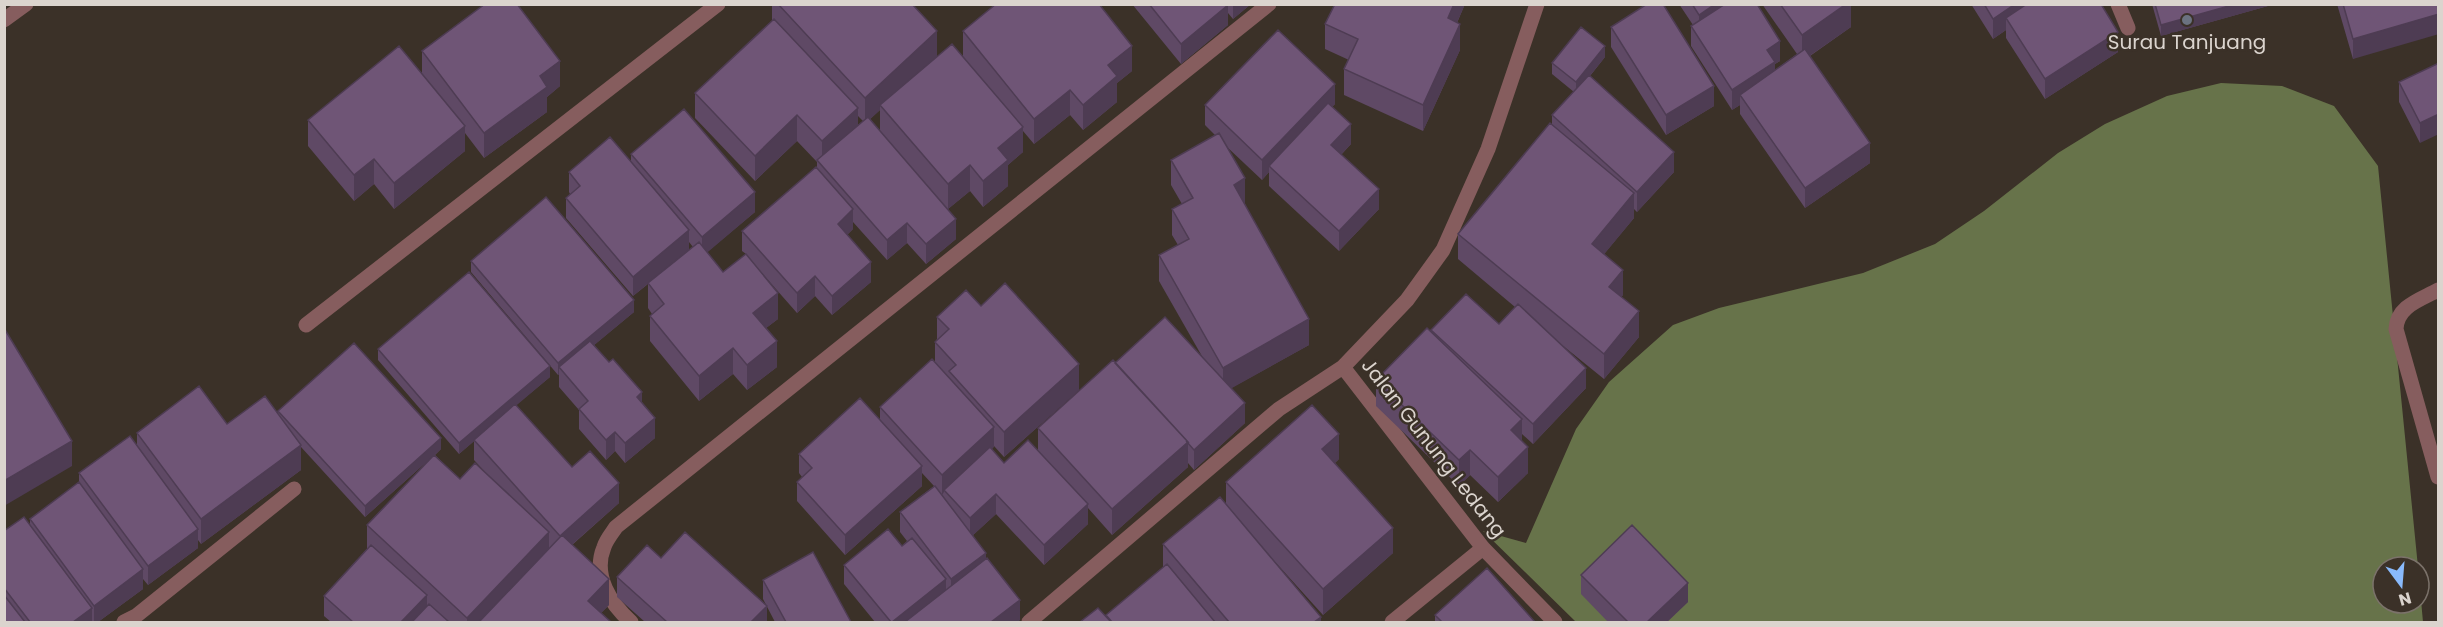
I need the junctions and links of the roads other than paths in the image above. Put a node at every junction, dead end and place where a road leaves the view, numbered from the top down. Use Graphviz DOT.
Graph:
graph roads {
  1 [pos="26,4"];
  2 [pos="718,4"];
  3 [pos="1269,4"];
  4 [pos="1537,4"];
  5 [pos="2118,4"];
  6 [pos="4,20"];
  7 [pos="2128,28"];
  8 [pos="2439,290"];
  9 [pos="306,325"];
  10 [pos="1343,367"];
  11 [pos="2439,477"];
  12 [pos="294,489"];
  13 [pos="1483,548"];
  14 [pos="124,622"];
  15 [pos="631,622"];
  16 [pos="1029,622"];
  17 [pos="1392,622"];
  18 [pos="1555,622"];
  1 -- 6 [label="street"];
  2 -- 9 [label="street"];
  3 -- 15 [label="street"];
  4 -- 10 [label="street, Jalan Gunung Ledang"];
  5 -- 7 [label="street"];
  8 -- 11 [label="street"];
  10 -- 13 [label="street, Jalan Gunung Ledang"];
  10 -- 16 [label="street"];
  12 -- 14 [label="street"];
  13 -- 17 [label="street"];
  13 -- 18 [label="street, Jalan Gunung Ledang"];
}
